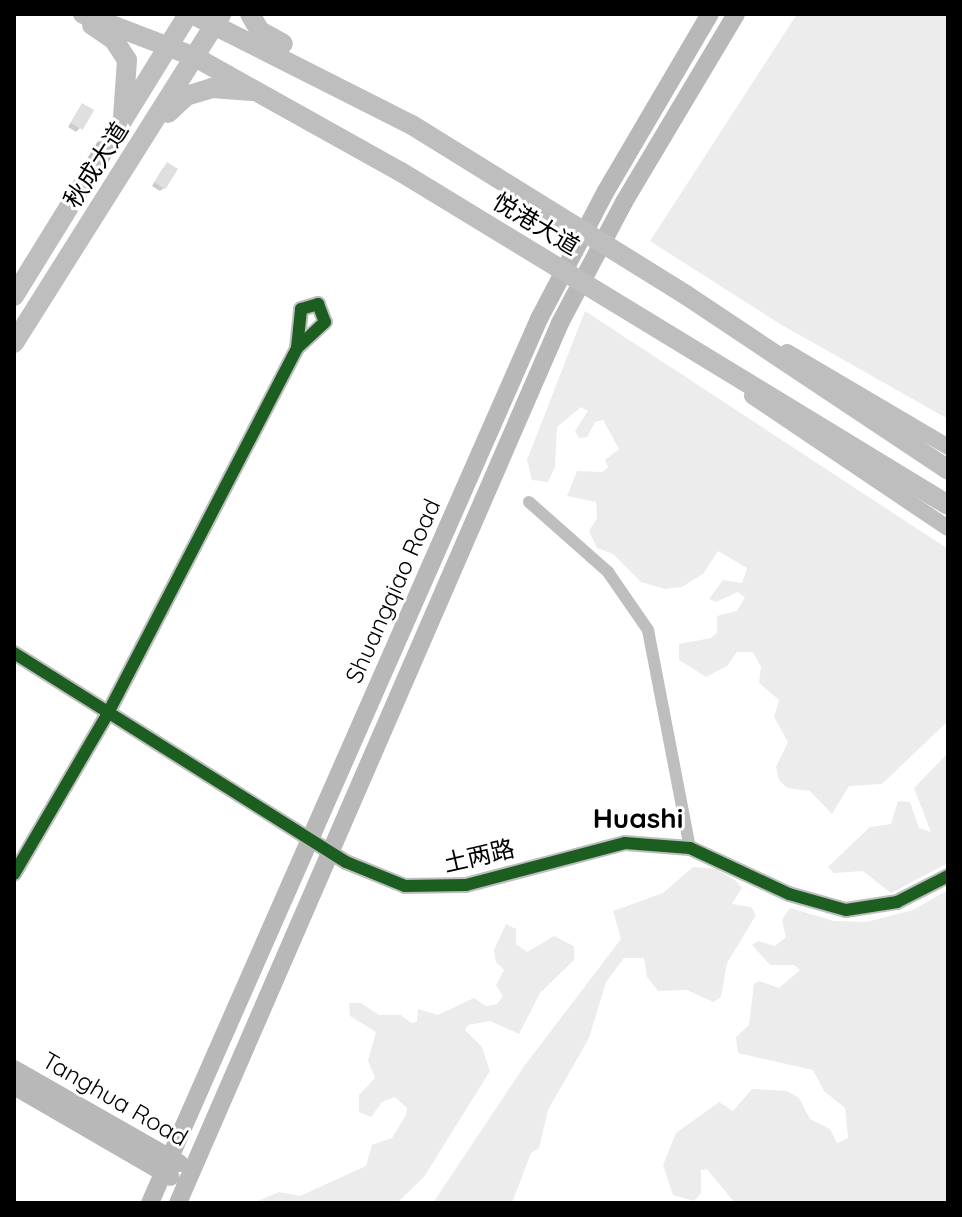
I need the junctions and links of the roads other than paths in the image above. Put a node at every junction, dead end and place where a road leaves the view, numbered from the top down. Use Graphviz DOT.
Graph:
graph roads {
  1 [pos="75,14"];
  2 [pos="83,14"];
  3 [pos="190,14"];
  4 [pos="250,14"];
  5 [pos="710,14"];
  6 [pos="736,14"];
  7 [pos="218,19"];
  8 [pos="171,45"];
  9 [pos="195,57"];
  10 [pos="257,91"];
  11 [pos="412,125"];
  12 [pos="122,126"];
  13 [pos="150,129"];
  14 [pos="686,295"];
  15 [pos="14,296"];
  16 [pos="14,343"];
  17 [pos="297,348"];
  18 [pos="948,447"];
  19 [pos="948,470"];
  20 [pos="529,502"];
  21 [pos="945,518"];
  22 [pos="14,653"];
  23 [pos="108,713"];
  24 [pos="309,840"];
  25 [pos="690,848"];
  26 [pos="328,852"];
  27 [pos="14,874"];
  28 [pos="948,876"];
  29 [pos="14,1069"];
  30 [pos="14,1086"];
  31 [pos="167,1165"];
  32 [pos="185,1186"];
  33 [pos="150,1203"];
  1 -- 12 [label="main road"];
  2 -- 8 [label="main road, 悦港大道"];
  3 -- 7 [label="main road, 悦港大道"];
  3 -- 8 [label="main road, 秋成大道"];
  4 -- 11 [label="main road"];
  5 -- 24 [label="main road, Shuangqiao Road"];
  6 -- 26 [label="main road, Shuangqiao Road"];
  7 -- 9 [label="main road, 秋成大道"];
  7 -- 11 [label="main road, 悦港大道"];
  8 -- 9 [label="main road, 悦港大道"];
  8 -- 12 [label="main road, 秋成大道"];
  9 -- 10 [label="main road, 悦港大道"];
  9 -- 13 [label="main road, 秋成大道"];
  10 -- 13 [label="main road"];
  10 -- 21 [label="main road, 悦港大道"];
  11 -- 14 [label="main road, 悦港大道"];
  12 -- 15 [label="main road, 秋成大道"];
  13 -- 16 [label="main road, 秋成大道"];
  14 -- 18 [label="street"];
  14 -- 19 [label="main road, 悦港大道"];
  17 -- 23 [label="street"];
  20 -- 25 [label="street"];
  22 -- 23 [label="street, 土两路"];
  23 -- 24 [label="street, 土两路"];
  23 -- 27 [label="street"];
  24 -- 26 [label="street, 土两路"];
  24 -- 31 [label="main road, Shuangqiao Road"];
  25 -- 26 [label="street, 土两路"];
  25 -- 28 [label="street, 土两路"];
  26 -- 32 [label="main road, Shuangqiao Road"];
  29 -- 31 [label="main road, Tanghua Road"];
  30 -- 31 [label="main road, Tanghua Road"];
  31 -- 32 [label="main road, Tanghua Road"];
  31 -- 33 [label="main road, Shuangqiao Road"];
}
